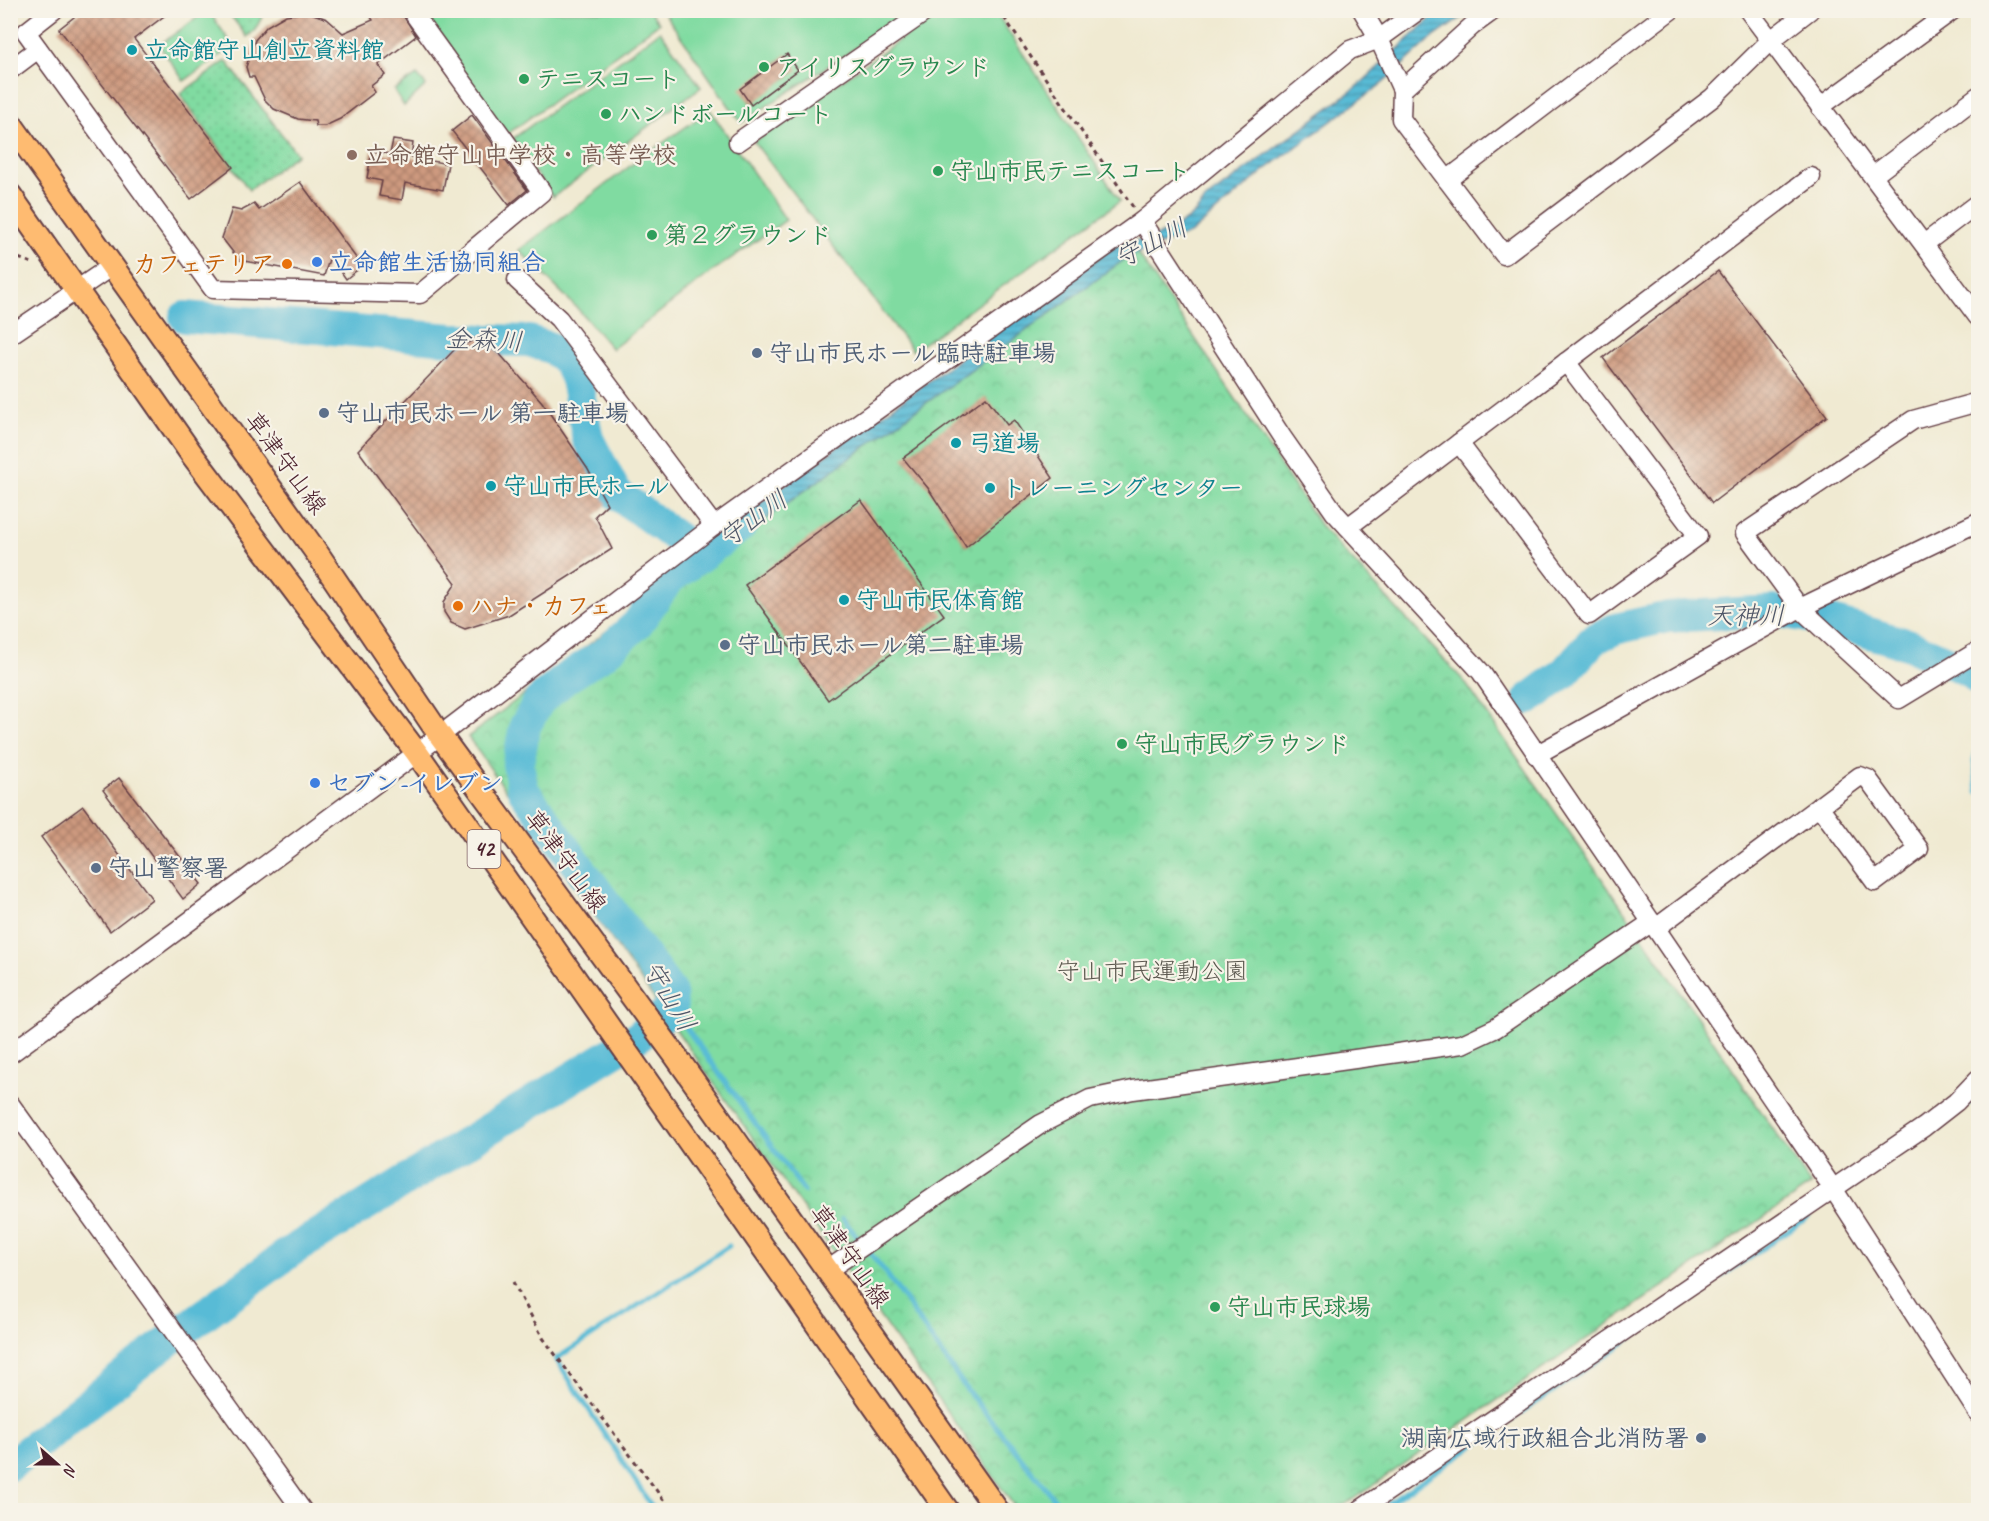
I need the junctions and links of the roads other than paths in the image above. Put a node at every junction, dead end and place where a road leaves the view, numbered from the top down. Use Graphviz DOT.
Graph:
graph roads {
  1 [pos="54,10"];
  2 [pos="411,10"];
  3 [pos="928,10"];
  4 [pos="1362,10"];
  5 [pos="1419,10"];
  6 [pos="1494,10"];
  7 [pos="1671,10"];
  8 [pos="1749,10"];
  9 [pos="1810,10"];
  10 [pos="1953,10"];
  11 [pos="1379,39"];
  12 [pos="1771,40"];
  13 [pos="38,49"];
  14 [pos="10,70"];
  15 [pos="1402,90"];
  16 [pos="1978,96"];
  17 [pos="1820,107"];
  18 [pos="10,123"];
  19 [pos="738,142"];
  20 [pos="1874,175"];
  21 [pos="1811,177"];
  22 [pos="1447,180"];
  23 [pos="10,195"];
  24 [pos="1978,203"];
  25 [pos="1142,221"];
  26 [pos="1924,244"];
  27 [pos="112,266"];
  28 [pos="517,280"];
  29 [pos="76,289"];
  30 [pos="1976,309"];
  31 [pos="10,335"];
  32 [pos="1566,362"];
  33 [pos="1978,402"];
  34 [pos="1459,443"];
  35 [pos="1978,522"];
  36 [pos="1348,527"];
  37 [pos="707,531"];
  38 [pos="1800,608"];
  39 [pos="1978,651"];
  40 [pos="439,734"];
  41 [pos="417,753"];
  42 [pos="1536,755"];
  43 [pos="1820,807"];
  44 [pos="1654,925"];
  45 [pos="10,1054"];
  46 [pos="1978,1079"];
  47 [pos="10,1104"];
  48 [pos="1832,1187"];
  49 [pos="835,1265"];
  50 [pos="1978,1413"];
  51 [pos="302,1510"];
  52 [pos="947,1510"];
  53 [pos="997,1510"];
  54 [pos="1360,1510"];
  1 -- 13 [label="street"];
  2 -- 13 [label="street"];
  3 -- 19 [label="street"];
  4 -- 11 [label="street"];
  5 -- 11 [label="street"];
  6 -- 15 [label="street"];
  7 -- 22 [label="street"];
  8 -- 12 [label="street"];
  9 -- 12 [label="street"];
  10 -- 17 [label="street"];
  11 -- 15 [label="street"];
  11 -- 25 [label="street"];
  12 -- 17 [label="street"];
  12 -- 22 [label="street"];
  13 -- 14 [label="street"];
  15 -- 22 [label="street"];
  16 -- 20 [label="street"];
  17 -- 20 [label="street"];
  18 -- 27 [label="main road, 草津守山線 / 42"];
  20 -- 26 [label="street"];
  21 -- 32 [label="street"];
  23 -- 29 [label="main road, 42"];
  24 -- 26 [label="street"];
  25 -- 36 [label="street"];
  25 -- 37 [label="street"];
  26 -- 30 [label="street"];
  27 -- 29 [label="street"];
  27 -- 40 [label="main road, 草津守山線 / 42"];
  28 -- 37 [label="street"];
  29 -- 31 [label="street"];
  29 -- 41 [label="main road, 42"];
  32 -- 34 [label="street"];
  32 -- 34 [label="street"];
  33 -- 38 [label="street"];
  34 -- 36 [label="street"];
  35 -- 38 [label="street"];
  36 -- 42 [label="street"];
  37 -- 40 [label="street"];
  38 -- 39 [label="street"];
  38 -- 42 [label="street"];
  40 -- 41 [label="street"];
  40 -- 53 [label="main road, 草津守山線 / 42"];
  41 -- 45 [label="street"];
  41 -- 52 [label="main road, 42"];
  42 -- 44 [label="street"];
  43 -- 43 [label="street"];
  43 -- 44 [label="street"];
  44 -- 48 [label="street"];
  44 -- 49 [label="street"];
  46 -- 48 [label="street"];
  47 -- 51 [label="street"];
  48 -- 50 [label="street"];
  48 -- 54 [label="street"];
}
